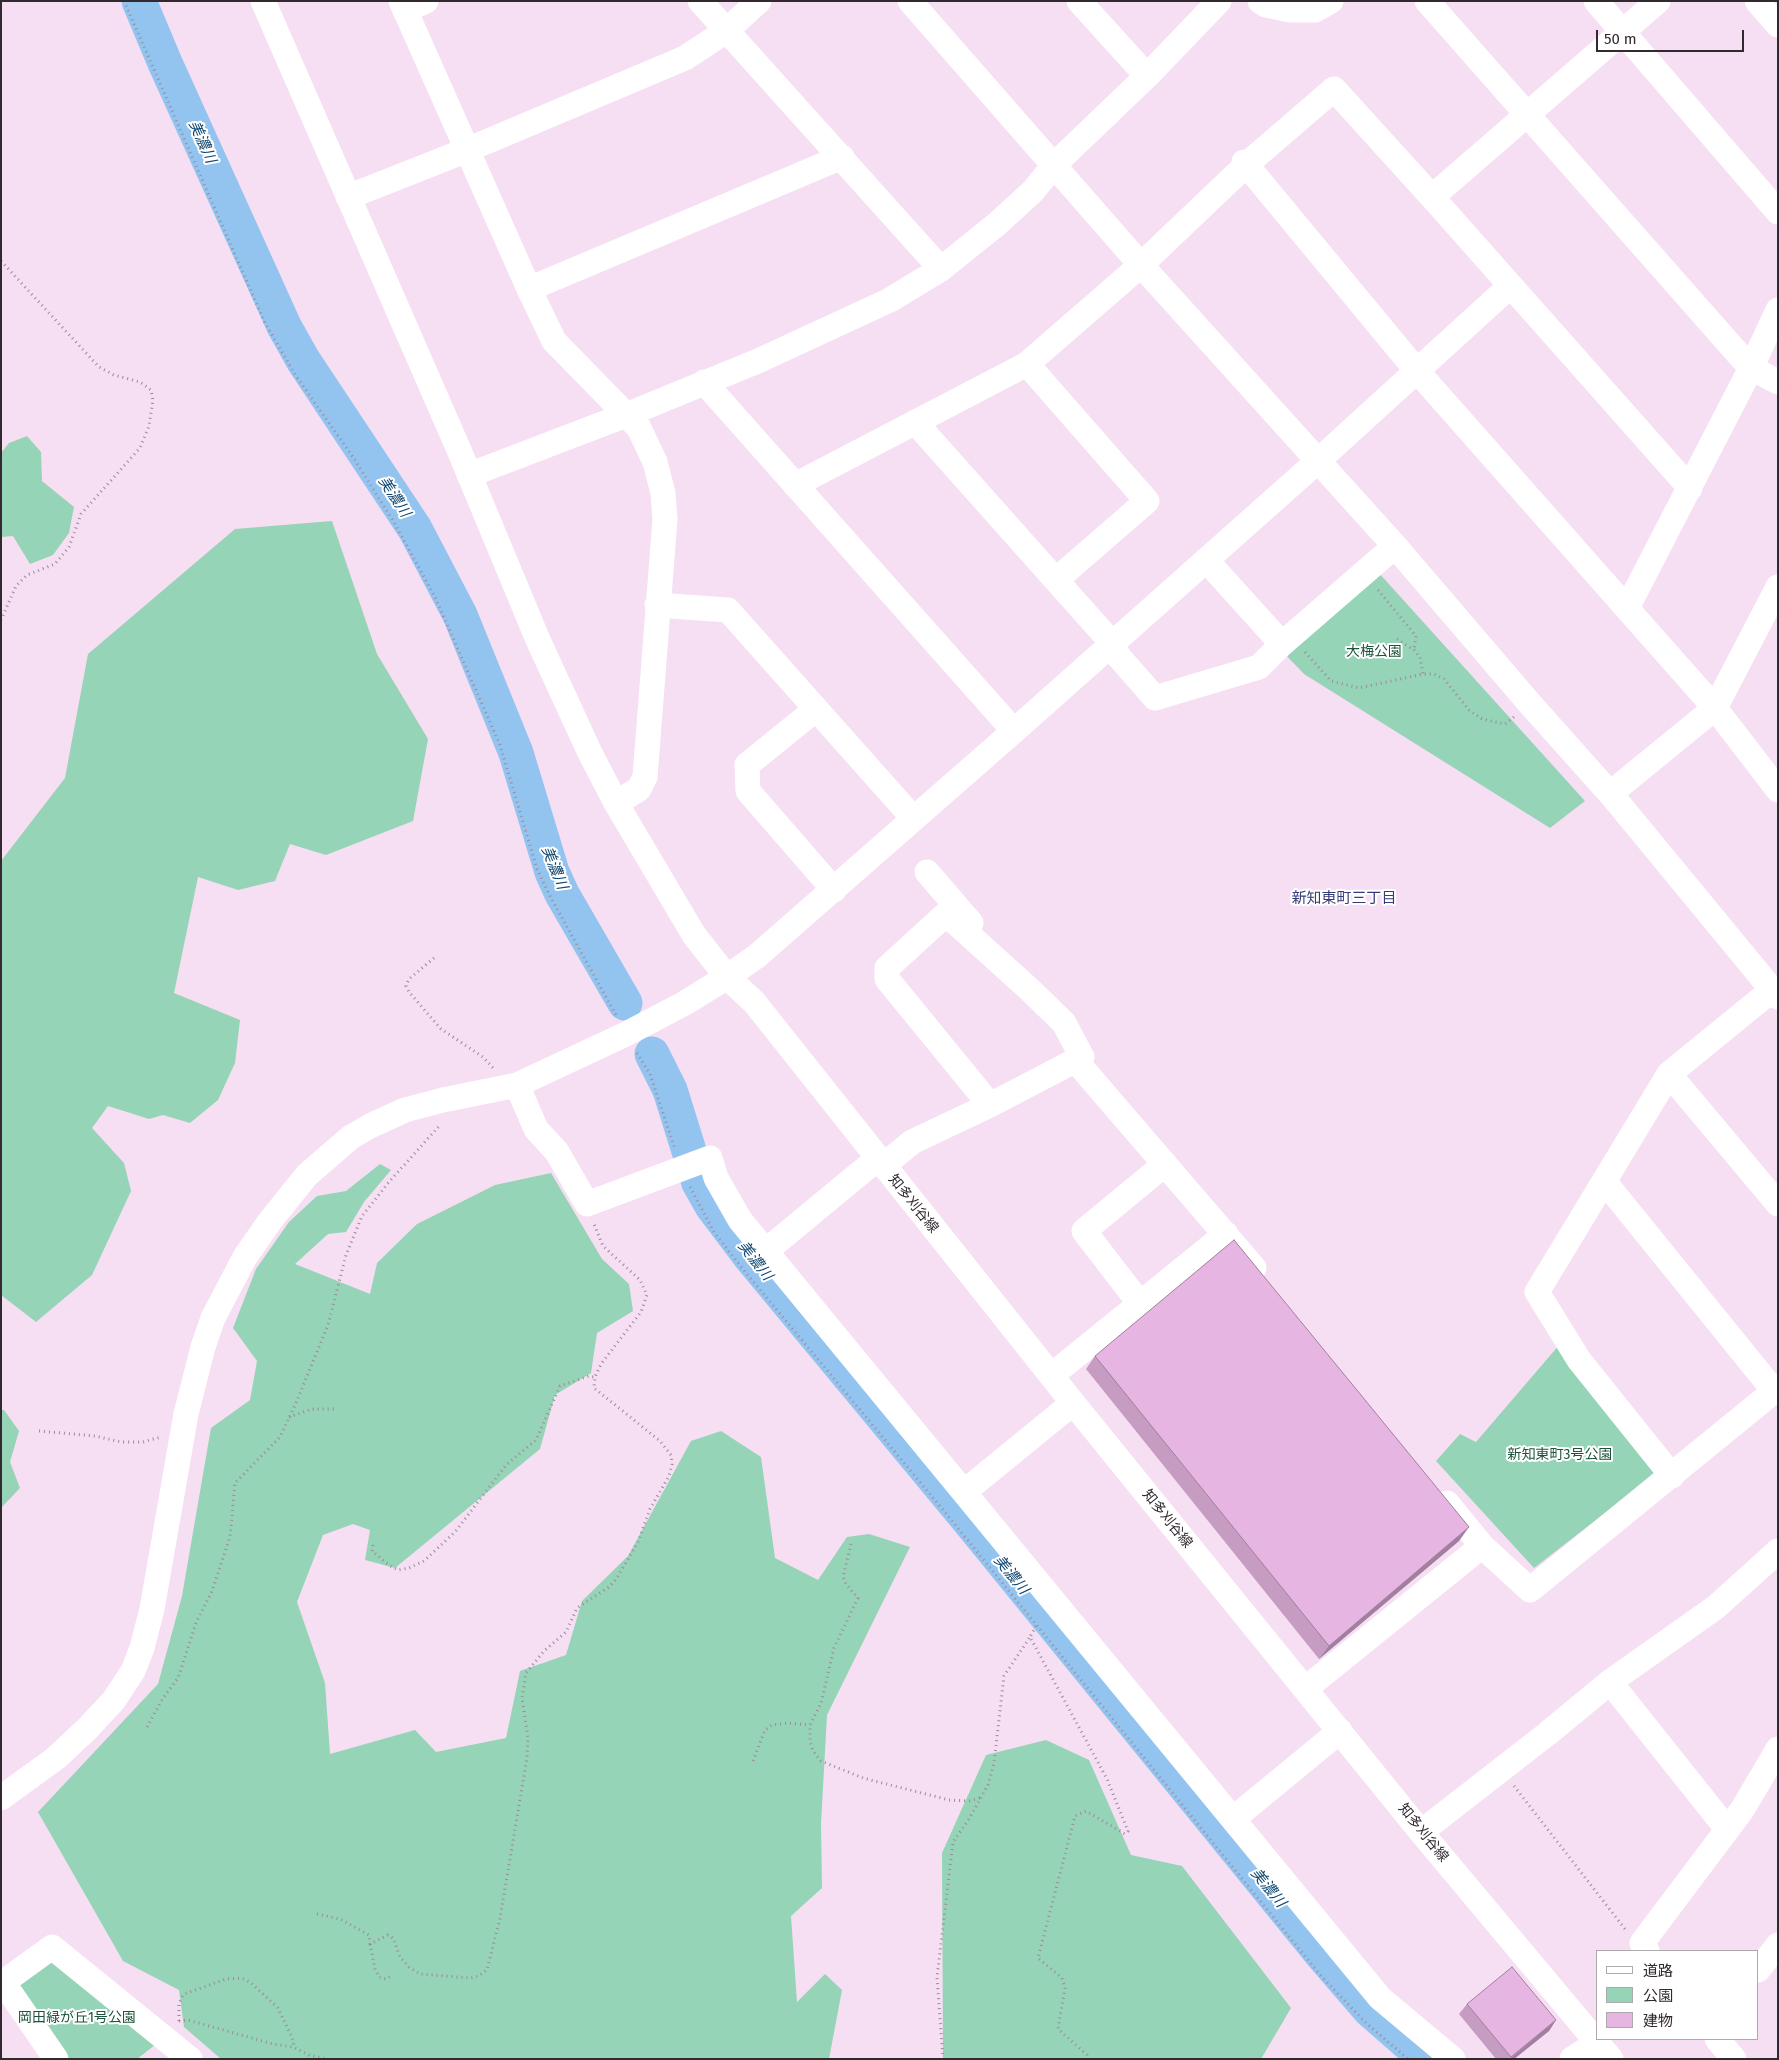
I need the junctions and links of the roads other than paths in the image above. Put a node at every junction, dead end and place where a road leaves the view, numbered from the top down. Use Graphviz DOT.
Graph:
graph roads {
  1 [pos="263,1"];
  2 [pos="700,1"];
  3 [pos="759,1"];
  4 [pos="910,1"];
  5 [pos="1079,1"];
  6 [pos="1219,1"];
  7 [pos="1260,1"];
  8 [pos="1331,1"];
  9 [pos="1427,1"];
  10 [pos="1596,1"];
  11 [pos="1658,1"];
  12 [pos="1757,1"];
  13 [pos="411,4"];
  14 [pos="1778,26"];
  15 [pos="726,31"];
  16 [pos="1623,33"];
  17 [pos="1148,76"];
  18 [pos="1528,114"];
  19 [pos="467,150"];
  20 [pos="842,157"];
  21 [pos="1246,163"];
  22 [pos="1054,165"];
  23 [pos="348,197"];
  24 [pos="1432,197"];
  25 [pos="1778,212"];
  26 [pos="1141,265"];
  27 [pos="941,269"];
  28 [pos="1509,287"];
  29 [pos="529,289"];
  30 [pos="1778,310"];
  31 [pos="1027,364"];
  32 [pos="1751,368"];
  33 [pos="1417,372"];
  34 [pos="704,382"];
  35 [pos="1778,382"];
  36 [pos="626,415"];
  37 [pos="916,422"];
  38 [pos="1319,460"];
  39 [pos="469,475"];
  40 [pos="795,486"];
  41 [pos="1690,488"];
  42 [pos="1395,546"];
  43 [pos="1206,560"];
  44 [pos="1056,580"];
  45 [pos="1778,587"];
  46 [pos="657,605"];
  47 [pos="1627,608"];
  48 [pos="1287,640"];
  49 [pos="1112,644"];
  50 [pos="1715,708"];
  51 [pos="816,709"];
  52 [pos="1014,731"];
  53 [pos="1778,790"];
  54 [pos="1610,793"];
  55 [pos="616,803"];
  56 [pos="913,818"];
  57 [pos="927,872"];
  58 [pos="834,890"];
  59 [pos="974,937"];
  60 [pos="727,977"];
  61 [pos="1775,993"];
  62 [pos="1076,1061"];
  63 [pos="1669,1074"];
  64 [pos="508,1087"];
  65 [pos="990,1105"];
  66 [pos="880,1162"];
  67 [pos="1165,1164"];
  68 [pos="1604,1181"];
  69 [pos="1778,1204"];
  70 [pos="1226,1234"];
  71 [pos="767,1250"];
  72 [pos="1270,1287"];
  73 [pos="1141,1305"];
  74 [pos="1052,1375"];
  75 [pos="1776,1389"];
  76 [pos="1073,1403"];
  77 [pos="1672,1476"];
  78 [pos="1432,1485"];
  79 [pos="964,1492"];
  80 [pos="1482,1546"];
  81 [pos="1778,1551"];
  82 [pos="1610,1682"];
  83 [pos="1306,1689"];
  84 [pos="1340,1730"];
  85 [pos="1778,1749"];
  86 [pos="1,1798"];
  87 [pos="1233,1819"];
  88 [pos="1727,1829"];
  89 [pos="1421,1832"];
  90 [pos="1778,1945"];
  91 [pos="1644,1947"];
  92 [pos="1759,1969"];
  93 [pos="2,1983"];
  94 [pos="1718,2040"];
  95 [pos="1604,2051"];
  96 [pos="56,2059"];
  97 [pos="190,2059"];
  98 [pos="1453,2059"];
  99 [pos="1572,2059"];
  100 [pos="1734,2059"];
  1 -- 23 [label="street, 知多刈谷線"];
  2 -- 15 [label="street"];
  3 -- 15 [label="street"];
  4 -- 22 [label="street"];
  5 -- 17 [label="street"];
  6 -- 17 [label="street"];
  7 -- 8 [label="street"];
  9 -- 18 [label="street"];
  10 -- 16 [label="street"];
  11 -- 16 [label="street"];
  12 -- 14 [label="street"];
  13 -- 19 [label="street"];
  15 -- 19 [label="street"];
  15 -- 20 [label="street"];
  16 -- 18 [label="street"];
  16 -- 25 [label="street"];
  17 -- 22 [label="street"];
  18 -- 24 [label="street"];
  18 -- 32 [label="street"];
  19 -- 23 [label="street"];
  19 -- 29 [label="street"];
  20 -- 27 [label="street"];
  20 -- 29 [label="street"];
  21 -- 24 [label="street"];
  21 -- 26 [label="street"];
  21 -- 33 [label="street"];
  22 -- 26 [label="street"];
  22 -- 27 [label="street"];
  23 -- 39 [label="street, 知多刈谷線"];
  24 -- 28 [label="street"];
  26 -- 31 [label="street"];
  26 -- 38 [label="street"];
  27 -- 34 [label="street"];
  28 -- 33 [label="street"];
  28 -- 41 [label="street"];
  29 -- 36 [label="street"];
  30 -- 32 [label="street"];
  31 -- 37 [label="street"];
  31 -- 44 [label="street"];
  32 -- 35 [label="street"];
  32 -- 41 [label="street"];
  33 -- 38 [label="street"];
  33 -- 47 [label="street"];
  34 -- 36 [label="street"];
  34 -- 40 [label="street"];
  36 -- 39 [label="street"];
  36 -- 46 [label="street"];
  37 -- 40 [label="street"];
  37 -- 44 [label="street"];
  38 -- 42 [label="street"];
  38 -- 43 [label="street"];
  39 -- 55 [label="street, 知多刈谷線"];
  40 -- 52 [label="street"];
  41 -- 47 [label="street"];
  42 -- 48 [label="street"];
  42 -- 54 [label="street"];
  43 -- 48 [label="street"];
  43 -- 49 [label="street"];
  44 -- 49 [label="street"];
  45 -- 50 [label="street"];
  46 -- 51 [label="street"];
  46 -- 55 [label="street"];
  47 -- 50 [label="street"];
  48 -- 49 [label="street"];
  49 -- 52 [label="street"];
  50 -- 53 [label="street"];
  50 -- 54 [label="street"];
  51 -- 56 [label="street"];
  51 -- 58 [label="street"];
  52 -- 56 [label="street"];
  54 -- 61 [label="street"];
  55 -- 60 [label="street, 知多刈谷線"];
  56 -- 58 [label="street"];
  57 -- 59 [label="street"];
  58 -- 60 [label="street"];
  59 -- 62 [label="street"];
  59 -- 65 [label="street"];
  60 -- 64 [label="street"];
  60 -- 66 [label="street, 知多刈谷線"];
  61 -- 63 [label="street"];
  62 -- 65 [label="street"];
  62 -- 67 [label="street"];
  63 -- 68 [label="street"];
  63 -- 69 [label="street"];
  64 -- 71 [label="street"];
  64 -- 86 [label="street"];
  65 -- 66 [label="street"];
  66 -- 71 [label="street"];
  66 -- 74 [label="street, 知多刈谷線"];
  67 -- 70 [label="street"];
  67 -- 73 [label="street"];
  68 -- 75 [label="street"];
  68 -- 77 [label="street"];
  70 -- 72 [label="street"];
  70 -- 73 [label="street"];
  71 -- 79 [label="street"];
  73 -- 74 [label="street"];
  74 -- 76 [label="street, 知多刈谷線"];
  75 -- 77 [label="street"];
  76 -- 79 [label="street"];
  76 -- 83 [label="street, 知多刈谷線"];
  77 -- 80 [label="street"];
  78 -- 80 [label="street"];
  79 -- 87 [label="street"];
  80 -- 83 [label="street"];
  81 -- 82 [label="street"];
  82 -- 88 [label="street"];
  82 -- 89 [label="street"];
  83 -- 84 [label="street, 知多刈谷線"];
  84 -- 87 [label="street"];
  84 -- 89 [label="street, 知多刈谷線"];
  85 -- 88 [label="street"];
  87 -- 98 [label="street"];
  88 -- 91 [label="street"];
  89 -- 95 [label="street, 知多刈谷線"];
  90 -- 92 [label="street"];
  93 -- 96 [label="street"];
  93 -- 97 [label="street"];
  94 -- 100 [label="street"];
  95 -- 99 [label="street"];
}
